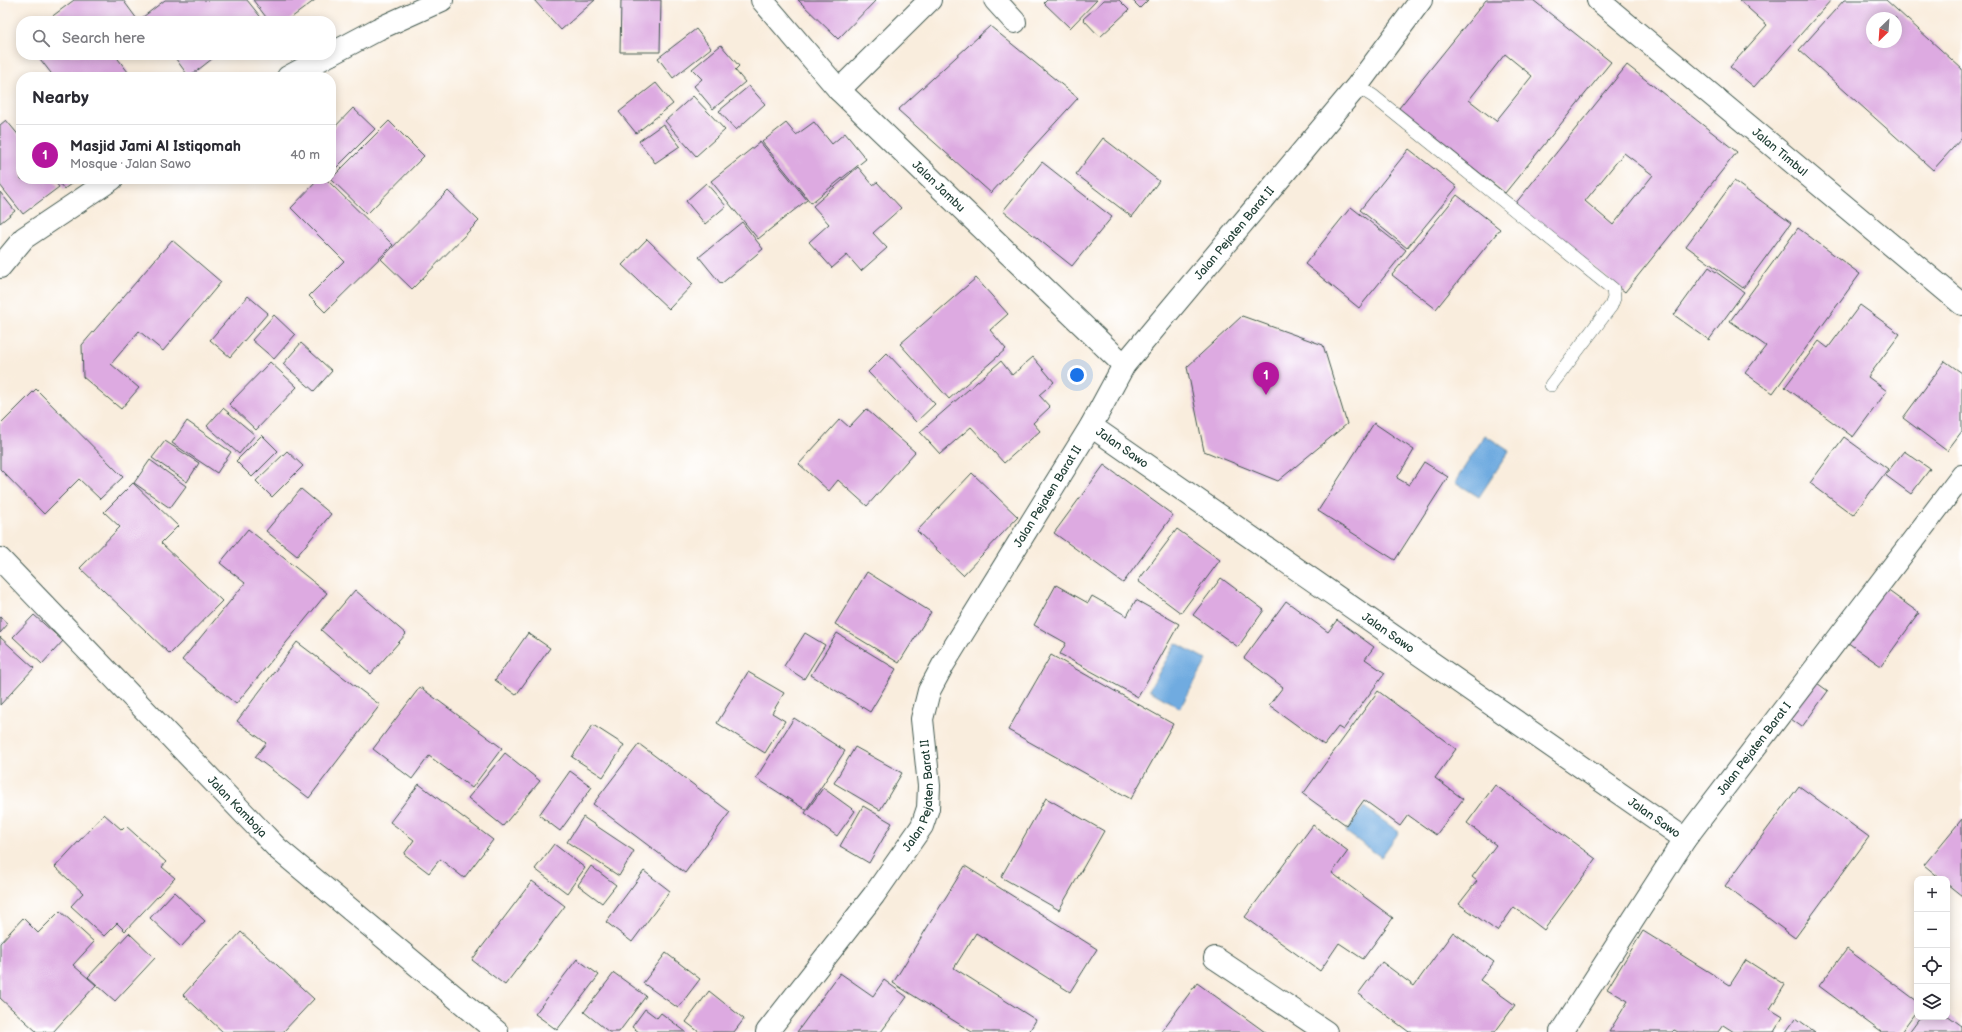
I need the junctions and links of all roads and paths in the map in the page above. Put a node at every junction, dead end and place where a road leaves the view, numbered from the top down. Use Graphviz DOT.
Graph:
graph roads {
  1 [pos="442,0"];
  2 [pos="762,0"];
  3 [pos="930,0"];
  4 [pos="995,0"];
  5 [pos="1421,0"];
  6 [pos="1611,4"];
  7 [pos="1015,22"];
  8 [pos="336,51"];
  9 [pos="319,60"];
  10 [pos="297,72"];
  11 [pos="1357,86"];
  12 [pos="839,90"];
  13 [pos="105,184"];
  14 [pos="0,267"];
  15 [pos="1962,304"];
  16 [pos="1124,365"];
  17 [pos="1551,386"];
  18 [pos="1091,426"];
  19 [pos="1962,476"];
  20 [pos="0,559"];
  21 [pos="1685,839"];
  22 [pos="1215,958"];
  23 [pos="497,1032"];
  24 [pos="767,1032"];
  25 [pos="1326,1032"];
  26 [pos="1561,1032"];
  1 -- 8 [label="street"];
  2 -- 12 [label="street, Jalan Jambu"];
  3 -- 12 [label="street"];
  4 -- 7 [label="street"];
  5 -- 11 [label="street, Jalan Pejaten Barat II"];
  6 -- 15 [label="street, Jalan Timbul"];
  9 -- 10 [label="street"];
  11 -- 16 [label="street, Jalan Pejaten Barat II"];
  11 -- 17 [label="lane"];
  12 -- 16 [label="street, Jalan Jambu"];
  13 -- 14 [label="street"];
  16 -- 18 [label="street, Jalan Pejaten Barat II"];
  18 -- 21 [label="street, Jalan Sawo"];
  18 -- 24 [label="street, Jalan Pejaten Barat II"];
  19 -- 21 [label="street, Jalan Pejaten Barat I"];
  20 -- 23 [label="street, Jalan Kamboja"];
  21 -- 26 [label="street, Jalan Pejaten Barat I"];
  22 -- 25 [label="street"];
}
